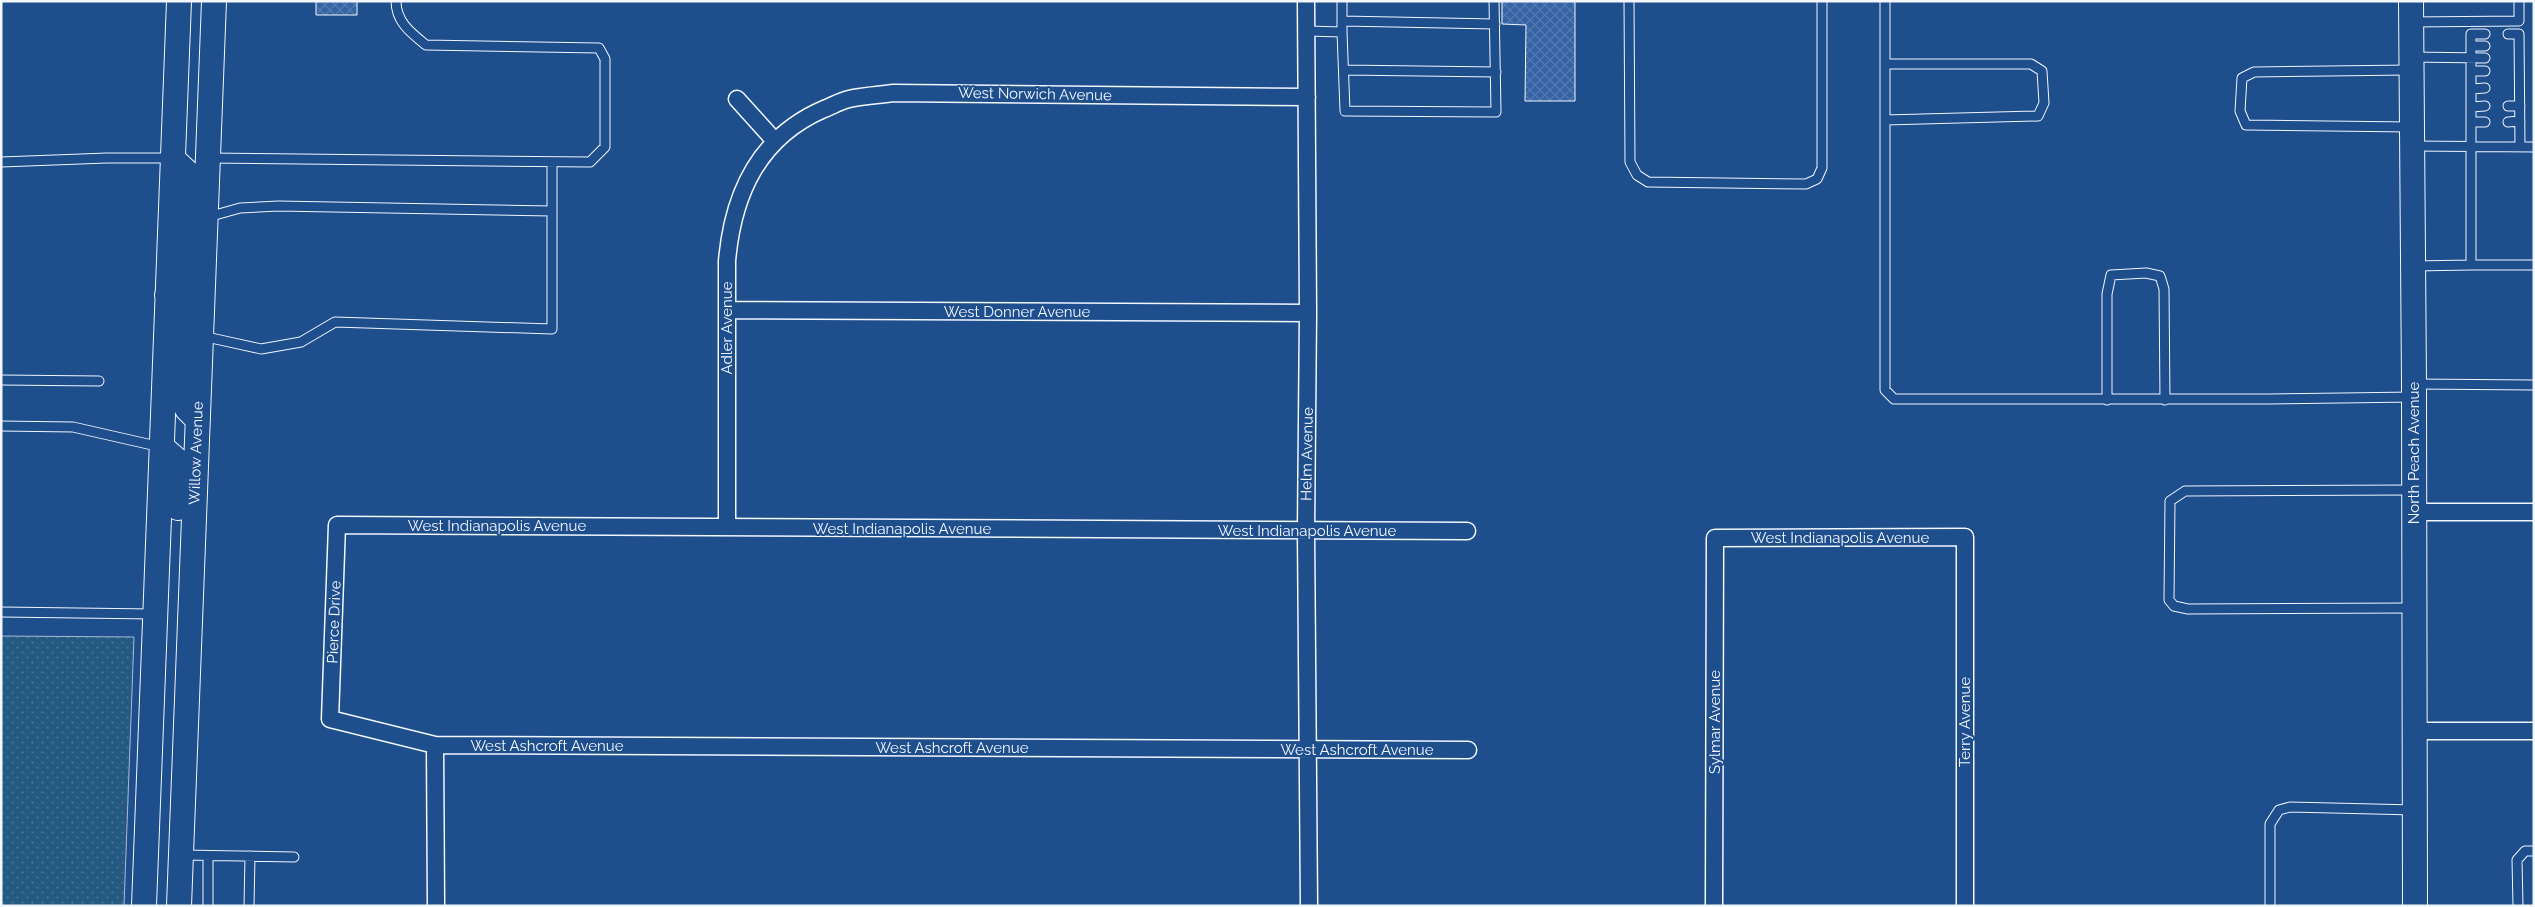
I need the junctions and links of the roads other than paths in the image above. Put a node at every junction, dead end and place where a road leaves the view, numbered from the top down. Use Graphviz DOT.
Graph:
graph roads {
  1 [pos="179,1"];
  2 [pos="214,1"];
  3 [pos="396,1"];
  4 [pos="1306,1"];
  5 [pos="1342,1"];
  6 [pos="1494,1"];
  7 [pos="1629,1"];
  8 [pos="1822,1"];
  9 [pos="1885,1"];
  10 [pos="2519,1"];
  11 [pos="2411,11"];
  12 [pos="1342,21"];
  13 [pos="1495,24"];
  14 [pos="1307,31"];
  15 [pos="1342,32"];
  16 [pos="2485,34"];
  17 [pos="2508,34"];
  18 [pos="2518,45"];
  19 [pos="2472,46"];
  20 [pos="2485,46"];
  21 [pos="2508,46"];
  22 [pos="2508,57"];
  23 [pos="2519,57"];
  24 [pos="2471,58"];
  25 [pos="2485,58"];
  26 [pos="2411,63"];
  27 [pos="1885,64"];
  28 [pos="1344,70"];
  29 [pos="2471,71"];
  30 [pos="2485,71"];
  31 [pos="2508,71"];
  32 [pos="2519,71"];
  33 [pos="1496,72"];
  34 [pos="2485,88"];
  35 [pos="2509,88"];
  36 [pos="2519,88"];
  37 [pos="2471,89"];
  38 [pos="1307,97"];
  39 [pos="737,99"];
  40 [pos="2485,106"];
  41 [pos="2508,106"];
  42 [pos="2520,106"];
  43 [pos="2471,107"];
  44 [pos="1885,120"];
  45 [pos="2520,121"];
  46 [pos="2471,122"];
  47 [pos="2485,122"];
  48 [pos="2508,122"];
  49 [pos="2412,137"];
  50 [pos="774,140"];
  51 [pos="2471,147"];
  52 [pos="2520,147"];
  53 [pos="2534,147"];
  54 [pos="172,158"];
  55 [pos="208,158"];
  56 [pos="1,162"];
  57 [pos="552,162"];
  58 [pos="552,211"];
  59 [pos="206,218"];
  60 [pos="2534,265"];
  61 [pos="2413,266"];
  62 [pos="2472,266"];
  63 [pos="168,295"];
  64 [pos="726,310"];
  65 [pos="1308,313"];
  66 [pos="201,336"];
  67 [pos="1,380"];
  68 [pos="99,381"];
  69 [pos="2534,386"];
  70 [pos="2414,391"];
  71 [pos="2107,400"];
  72 [pos="2165,400"];
  73 [pos="198,420"];
  74 [pos="1,426"];
  75 [pos="162,447"];
  76 [pos="2414,501"];
  77 [pos="2534,512"];
  78 [pos="337,525"];
  79 [pos="727,527"];
  80 [pos="1306,531"];
  81 [pos="1467,531"];
  82 [pos="1965,537"];
  83 [pos="1715,538"];
  84 [pos="2415,608"];
  85 [pos="190,611"];
  86 [pos="1,612"];
  87 [pos="155,614"];
  88 [pos="330,719"];
  89 [pos="2415,731"];
  90 [pos="2534,731"];
  91 [pos="435,745"];
  92 [pos="1468,750"];
  93 [pos="1308,751"];
  94 [pos="151,757"];
  95 [pos="2415,810"];
  96 [pos="2534,851"];
  97 [pos="181,855"];
  98 [pos="208,856"];
  99 [pos="250,856"];
  100 [pos="294,857"];
  101 [pos="144,906"];
  102 [pos="160,906"];
  103 [pos="179,906"];
  104 [pos="208,906"];
  105 [pos="249,906"];
  106 [pos="436,906"];
  107 [pos="1310,906"];
  108 [pos="1714,906"];
  109 [pos="1965,906"];
  110 [pos="2270,906"];
  111 [pos="2415,906"];
  112 [pos="2518,906"];
  1 -- 54 [label="main road"];
  2 -- 55 [label="main road, Willow Avenue"];
  3 -- 57 [label="lane"];
  4 -- 14 [label="street, Helm Avenue"];
  5 -- 12 [label="lane"];
  6 -- 13 [label="lane"];
  7 -- 8 [label="lane"];
  9 -- 27 [label="lane"];
  10 -- 11 [label="lane"];
  11 -- 26 [label="main road, North Peach Avenue"];
  12 -- 13 [label="lane"];
  12 -- 15 [label="lane"];
  13 -- 33 [label="lane"];
  14 -- 15 [label="lane"];
  14 -- 38 [label="street, Helm Avenue"];
  15 -- 28 [label="lane"];
  16 -- 19 [label="lane"];
  17 -- 18 [label="lane"];
  18 -- 21 [label="lane"];
  18 -- 23 [label="lane"];
  19 -- 20 [label="lane"];
  19 -- 24 [label="lane"];
  22 -- 23 [label="lane"];
  23 -- 32 [label="lane"];
  24 -- 25 [label="lane"];
  24 -- 26 [label="lane"];
  24 -- 29 [label="lane"];
  26 -- 49 [label="main road, North Peach Avenue"];
  26 -- 49 [label="lane"];
  27 -- 44 [label="lane"];
  27 -- 44 [label="lane"];
  28 -- 33 [label="lane"];
  28 -- 33 [label="lane"];
  29 -- 30 [label="lane"];
  29 -- 37 [label="lane"];
  31 -- 32 [label="lane"];
  32 -- 36 [label="lane"];
  34 -- 37 [label="lane"];
  35 -- 36 [label="lane"];
  36 -- 42 [label="lane"];
  37 -- 43 [label="lane"];
  38 -- 50 [label="street, West Norwich Avenue"];
  38 -- 65 [label="street, Helm Avenue"];
  39 -- 50 [label="street"];
  40 -- 43 [label="lane"];
  41 -- 42 [label="lane"];
  42 -- 45 [label="lane"];
  43 -- 46 [label="lane"];
  44 -- 71 [label="lane"];
  45 -- 48 [label="lane"];
  45 -- 52 [label="lane"];
  46 -- 47 [label="lane"];
  46 -- 51 [label="lane"];
  49 -- 51 [label="lane"];
  49 -- 61 [label="main road, North Peach Avenue"];
  50 -- 64 [label="street, Adler Avenue"];
  51 -- 52 [label="lane"];
  51 -- 62 [label="lane"];
  52 -- 53 [label="lane"];
  54 -- 56 [label="lane"];
  54 -- 63 [label="main road"];
  54 -- 66 [label="main road"];
  55 -- 57 [label="lane"];
  55 -- 59 [label="main road, Willow Avenue"];
  57 -- 58 [label="lane"];
  58 -- 59 [label="lane"];
  58 -- 66 [label="lane"];
  59 -- 66 [label="main road, Willow Avenue"];
  60 -- 62 [label="lane"];
  61 -- 62 [label="lane"];
  61 -- 70 [label="main road, North Peach Avenue"];
  63 -- 73 [label="main road"];
  63 -- 75 [label="main road"];
  64 -- 65 [label="street, West Donner Avenue"];
  64 -- 79 [label="street, Adler Avenue"];
  65 -- 80 [label="street, Helm Avenue"];
  66 -- 73 [label="main road, Willow Avenue"];
  67 -- 68 [label="lane"];
  69 -- 70 [label="lane"];
  70 -- 72 [label="lane"];
  70 -- 76 [label="main road, North Peach Avenue"];
  71 -- 72 [label="lane"];
  71 -- 72 [label="lane"];
  73 -- 85 [label="main road, Willow Avenue"];
  74 -- 75 [label="lane"];
  75 -- 85 [label="main road"];
  75 -- 87 [label="main road"];
  76 -- 77 [label="street"];
  76 -- 84 [label="main road, North Peach Avenue"];
  76 -- 84 [label="lane"];
  78 -- 79 [label="street, West Indianapolis Avenue"];
  78 -- 88 [label="street, Pierce Drive"];
  79 -- 80 [label="street, West Indianapolis Avenue"];
  80 -- 81 [label="street, West Indianapolis Avenue"];
  80 -- 93 [label="street, Helm Avenue"];
  82 -- 83 [label="street, West Indianapolis Avenue"];
  82 -- 109 [label="street, Terry Avenue"];
  83 -- 108 [label="street, Sylmar Avenue"];
  84 -- 89 [label="main road, North Peach Avenue"];
  85 -- 97 [label="main road, Willow Avenue"];
  86 -- 87 [label="lane"];
  87 -- 94 [label="main road"];
  88 -- 91 [label="street, West Ashcroft Avenue"];
  89 -- 90 [label="street"];
  89 -- 95 [label="main road, North Peach Avenue"];
  91 -- 93 [label="street, West Ashcroft Avenue"];
  91 -- 106 [label="street"];
  92 -- 93 [label="street, West Ashcroft Avenue"];
  93 -- 107 [label="street, Helm Avenue"];
  94 -- 101 [label="main road"];
  94 -- 102 [label="main road"];
  95 -- 110 [label="lane"];
  95 -- 111 [label="main road, North Peach Avenue"];
  96 -- 112 [label="lane"];
  97 -- 98 [label="lane"];
  97 -- 103 [label="main road, Willow Avenue"];
  98 -- 99 [label="lane"];
  98 -- 104 [label="lane"];
  99 -- 100 [label="lane"];
  99 -- 105 [label="lane"];
}
